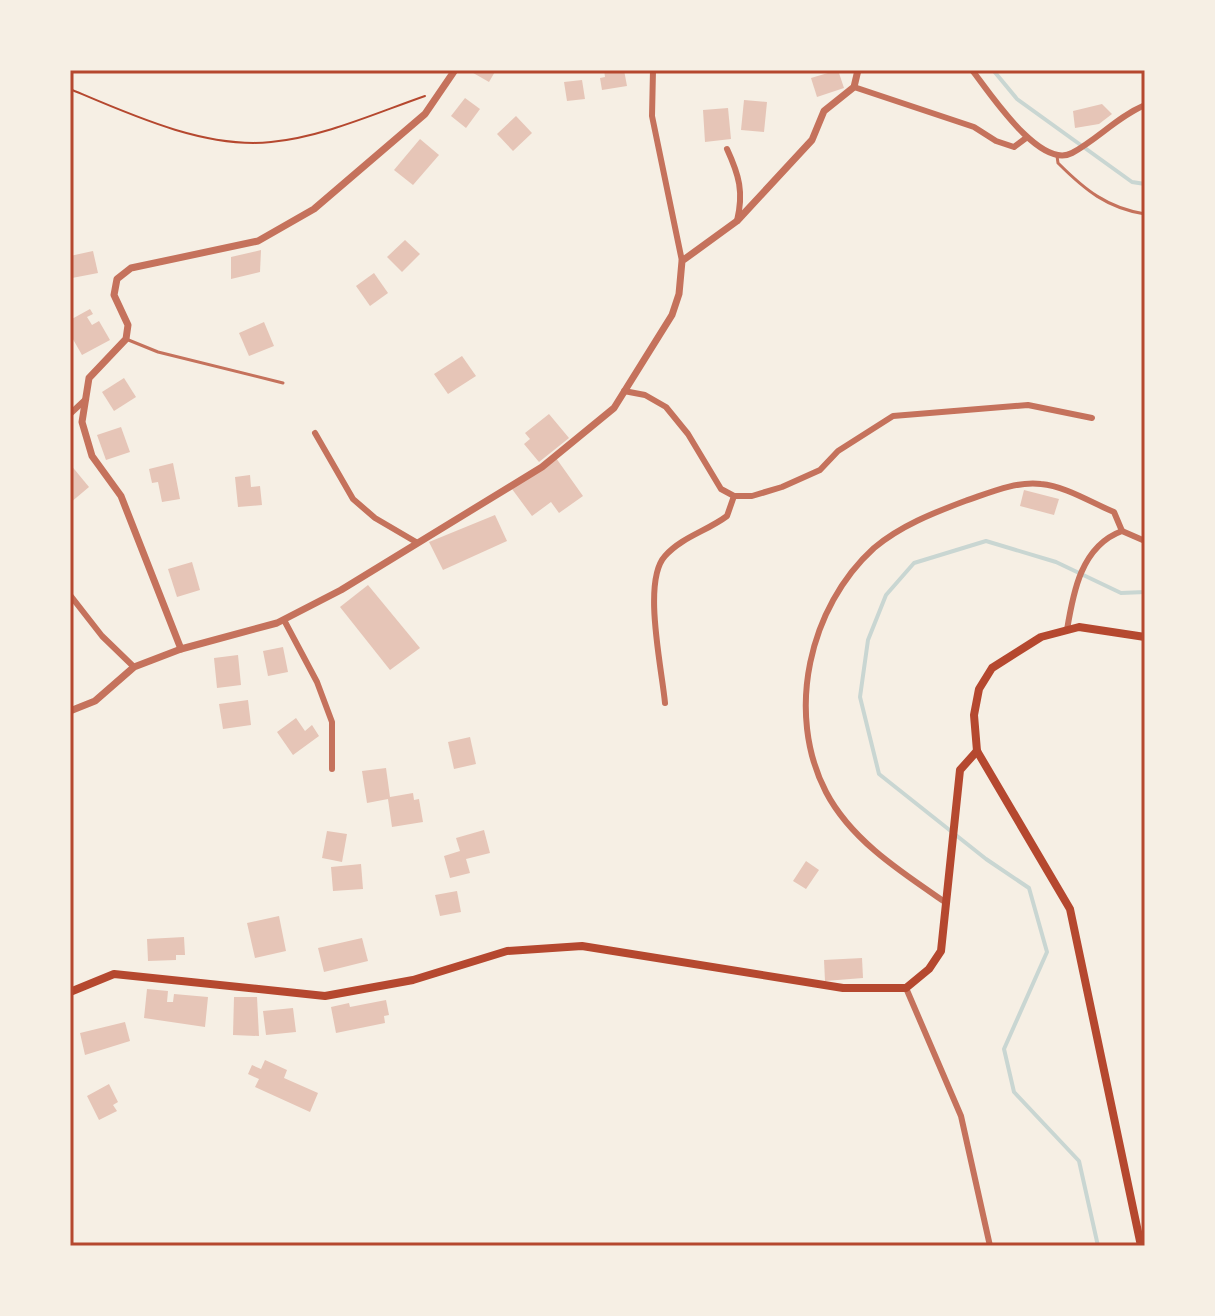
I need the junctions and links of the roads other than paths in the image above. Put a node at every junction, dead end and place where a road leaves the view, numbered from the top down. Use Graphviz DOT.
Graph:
graph roads {
  1 [pos="455,70"];
  2 [pos="653,70"];
  3 [pos="858,70"];
  4 [pos="972,70"];
  5 [pos="854,87"];
  6 [pos="1145,105"];
  7 [pos="1026,138"];
  8 [pos="727,149"];
  9 [pos="1057,156"];
  10 [pos="1145,214"];
  11 [pos="737,221"];
  12 [pos="682,261"];
  13 [pos="126,339"];
  14 [pos="283,383"];
  15 [pos="624,391"];
  16 [pos="86,399"];
  17 [pos="70,414"];
  18 [pos="1092,418"];
  19 [pos="315,433"];
  20 [pos="734,496"];
  21 [pos="1122,531"];
  22 [pos="1145,541"];
  23 [pos="416,542"];
  24 [pos="70,595"];
  25 [pos="284,620"];
  26 [pos="1067,630"];
  27 [pos="1145,637"];
  28 [pos="181,649"];
  29 [pos="134,667"];
  30 [pos="665,703"];
  31 [pos="70,711"];
  32 [pos="977,751"];
  33 [pos="332,769"];
  34 [pos="945,902"];
  35 [pos="906,988"];
  36 [pos="70,992"];
  37 [pos="990,1246"];
  38 [pos="1141,1246"];
  1 -- 13 [label="street"];
  2 -- 12 [label="street"];
  3 -- 5 [label="street"];
  4 -- 7 [label="street"];
  5 -- 7 [label="street"];
  5 -- 11 [label="street"];
  6 -- 9 [label="street"];
  7 -- 9 [label="street"];
  8 -- 11 [label="street"];
  9 -- 10 [label="lane"];
  11 -- 12 [label="street"];
  12 -- 15 [label="street"];
  13 -- 14 [label="lane"];
  13 -- 16 [label="street"];
  15 -- 20 [label="street"];
  15 -- 23 [label="street"];
  16 -- 17 [label="street"];
  16 -- 28 [label="street"];
  18 -- 20 [label="street"];
  19 -- 23 [label="street"];
  20 -- 30 [label="street"];
  21 -- 22 [label="street"];
  21 -- 26 [label="street"];
  21 -- 34 [label="street"];
  23 -- 25 [label="street"];
  24 -- 29 [label="street"];
  25 -- 28 [label="street"];
  25 -- 33 [label="street"];
  26 -- 27 [label="main road"];
  26 -- 32 [label="main road"];
  28 -- 29 [label="street"];
  29 -- 31 [label="street"];
  32 -- 34 [label="main road"];
  32 -- 38 [label="main road"];
  34 -- 35 [label="main road"];
  35 -- 36 [label="main road"];
  35 -- 37 [label="street"];
}
